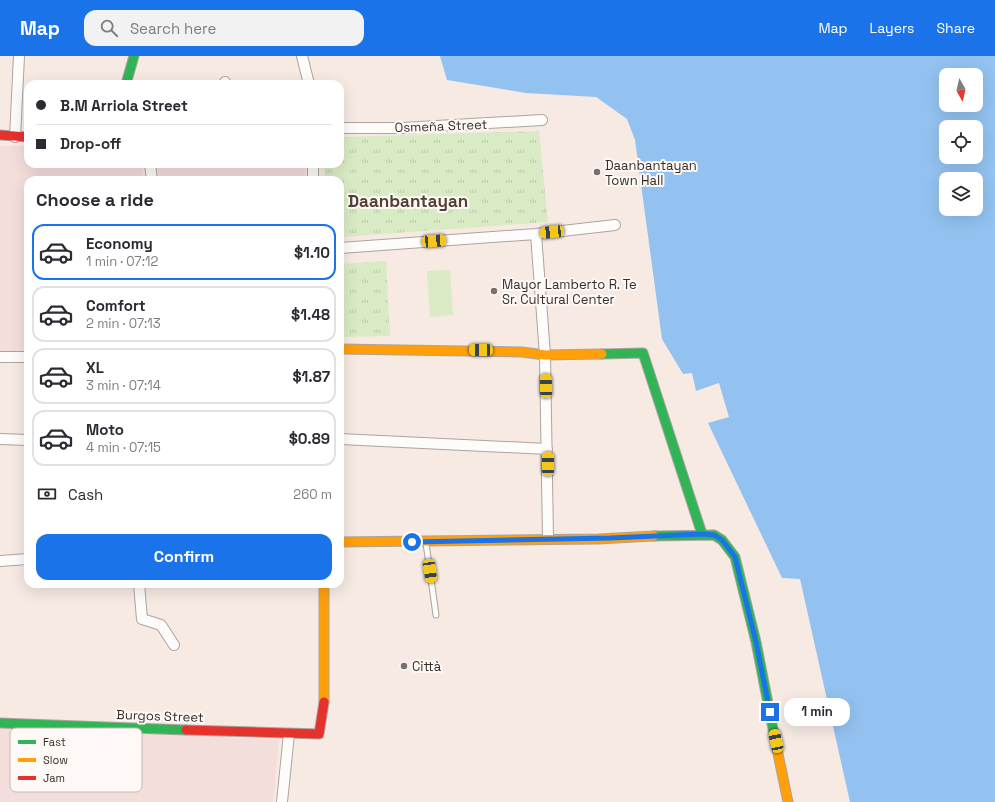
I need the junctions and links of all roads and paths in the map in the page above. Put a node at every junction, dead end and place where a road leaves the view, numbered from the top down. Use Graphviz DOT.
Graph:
graph roads {
  1 [pos="19,56"];
  2 [pos="134,56"];
  3 [pos="302,56"];
  4 [pos="127,80"];
  5 [pos="308,80"];
  6 [pos="542,120"];
  7 [pos="344,128"];
  8 [pos="0,135"];
  9 [pos="15,137"];
  10 [pos="24,137"];
  11 [pos="615,225"];
  12 [pos="536,234"];
  13 [pos="344,248"];
  14 [pos="344,349"];
  15 [pos="545,355"];
  16 [pos="0,357"];
  17 [pos="24,357"];
  18 [pos="0,439"];
  19 [pos="344,439"];
  20 [pos="24,440"];
  21 [pos="548,450"];
  22 [pos="702,534"];
  23 [pos="548,538"];
  24 [pos="344,542"];
  25 [pos="426,542"];
  26 [pos="24,559"];
  27 [pos="0,561"];
  28 [pos="139,588"];
  29 [pos="324,588"];
  30 [pos="436,615"];
  31 [pos="174,645"];
  32 [pos="0,723"];
  33 [pos="131,728"];
  34 [pos="142,728"];
  35 [pos="289,734"];
  36 [pos="282,802"];
  37 [pos="788,802"];
  1 -- 9 [label="street"];
  2 -- 4 [label="street"];
  3 -- 5 [label="street"];
  6 -- 7 [label="street, Osmeña Street"];
  8 -- 9 [label="street"];
  9 -- 10 [label="street"];
  11 -- 12 [label="street"];
  12 -- 13 [label="street"];
  12 -- 15 [label="street"];
  14 -- 15 [label="street"];
  15 -- 21 [label="street"];
  15 -- 22 [label="street"];
  16 -- 17 [label="street"];
  18 -- 20 [label="street"];
  19 -- 21 [label="street"];
  21 -- 23 [label="street"];
  22 -- 23 [label="street"];
  22 -- 37 [label="street"];
  23 -- 25 [label="street"];
  24 -- 25 [label="street"];
  25 -- 30 [label="lane"];
  26 -- 27 [label="street"];
  28 -- 31 [label="street"];
  29 -- 35 [label="street, Burgos Street"];
  32 -- 33 [label="street, Burgos Street"];
  34 -- 35 [label="street, Burgos Street"];
  35 -- 36 [label="street"];
}
